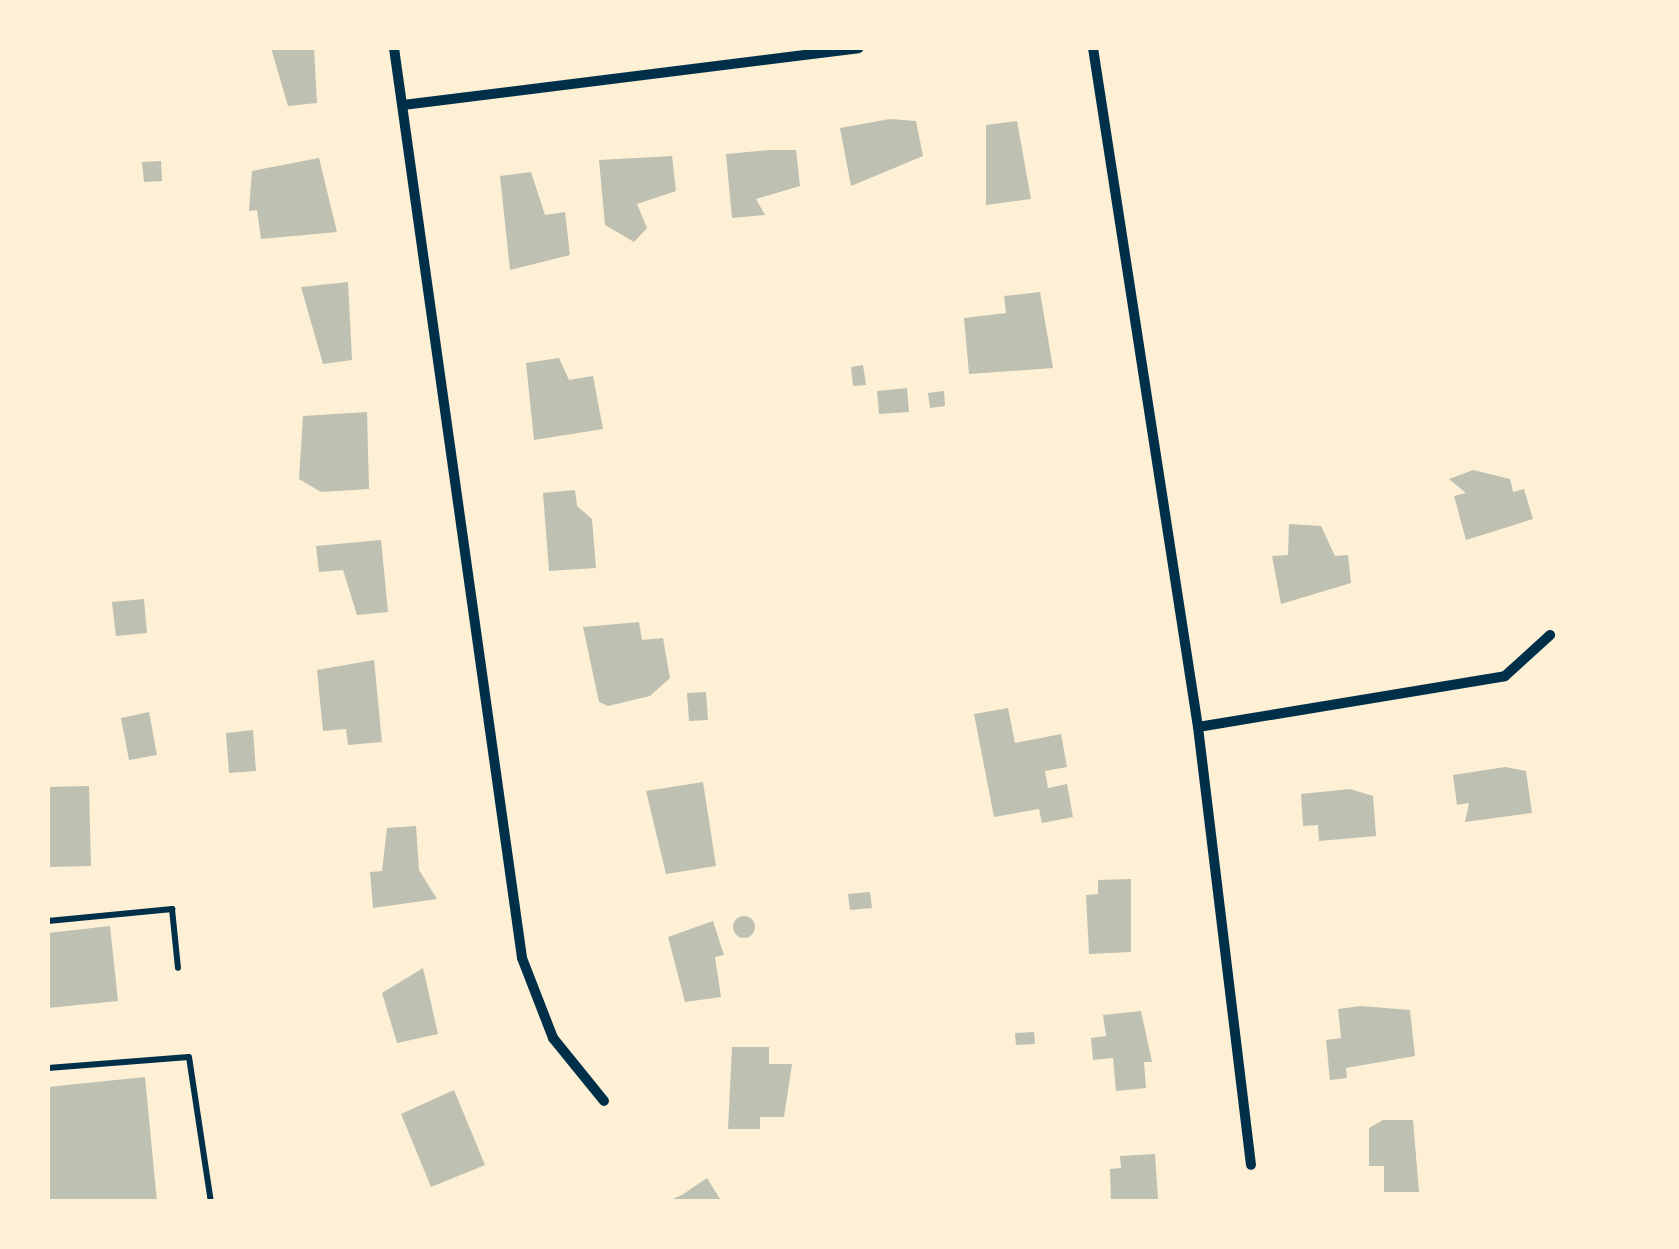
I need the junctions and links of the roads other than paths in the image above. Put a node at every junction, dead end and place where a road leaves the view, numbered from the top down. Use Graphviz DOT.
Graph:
graph roads {
  1 [pos="394,48"];
  2 [pos="858,48"];
  3 [pos="1092,48"];
  4 [pos="402,105"];
  5 [pos="1550,634"];
  6 [pos="1198,727"];
  7 [pos="48,922"];
  8 [pos="178,968"];
  9 [pos="48,1068"];
  10 [pos="604,1101"];
  11 [pos="1251,1164"];
  12 [pos="211,1202"];
  1 -- 4 [label="street"];
  2 -- 4 [label="street"];
  3 -- 6 [label="street"];
  4 -- 10 [label="street"];
  5 -- 6 [label="street"];
  6 -- 11 [label="street"];
  7 -- 8 [label="lane"];
  9 -- 12 [label="lane"];
}
